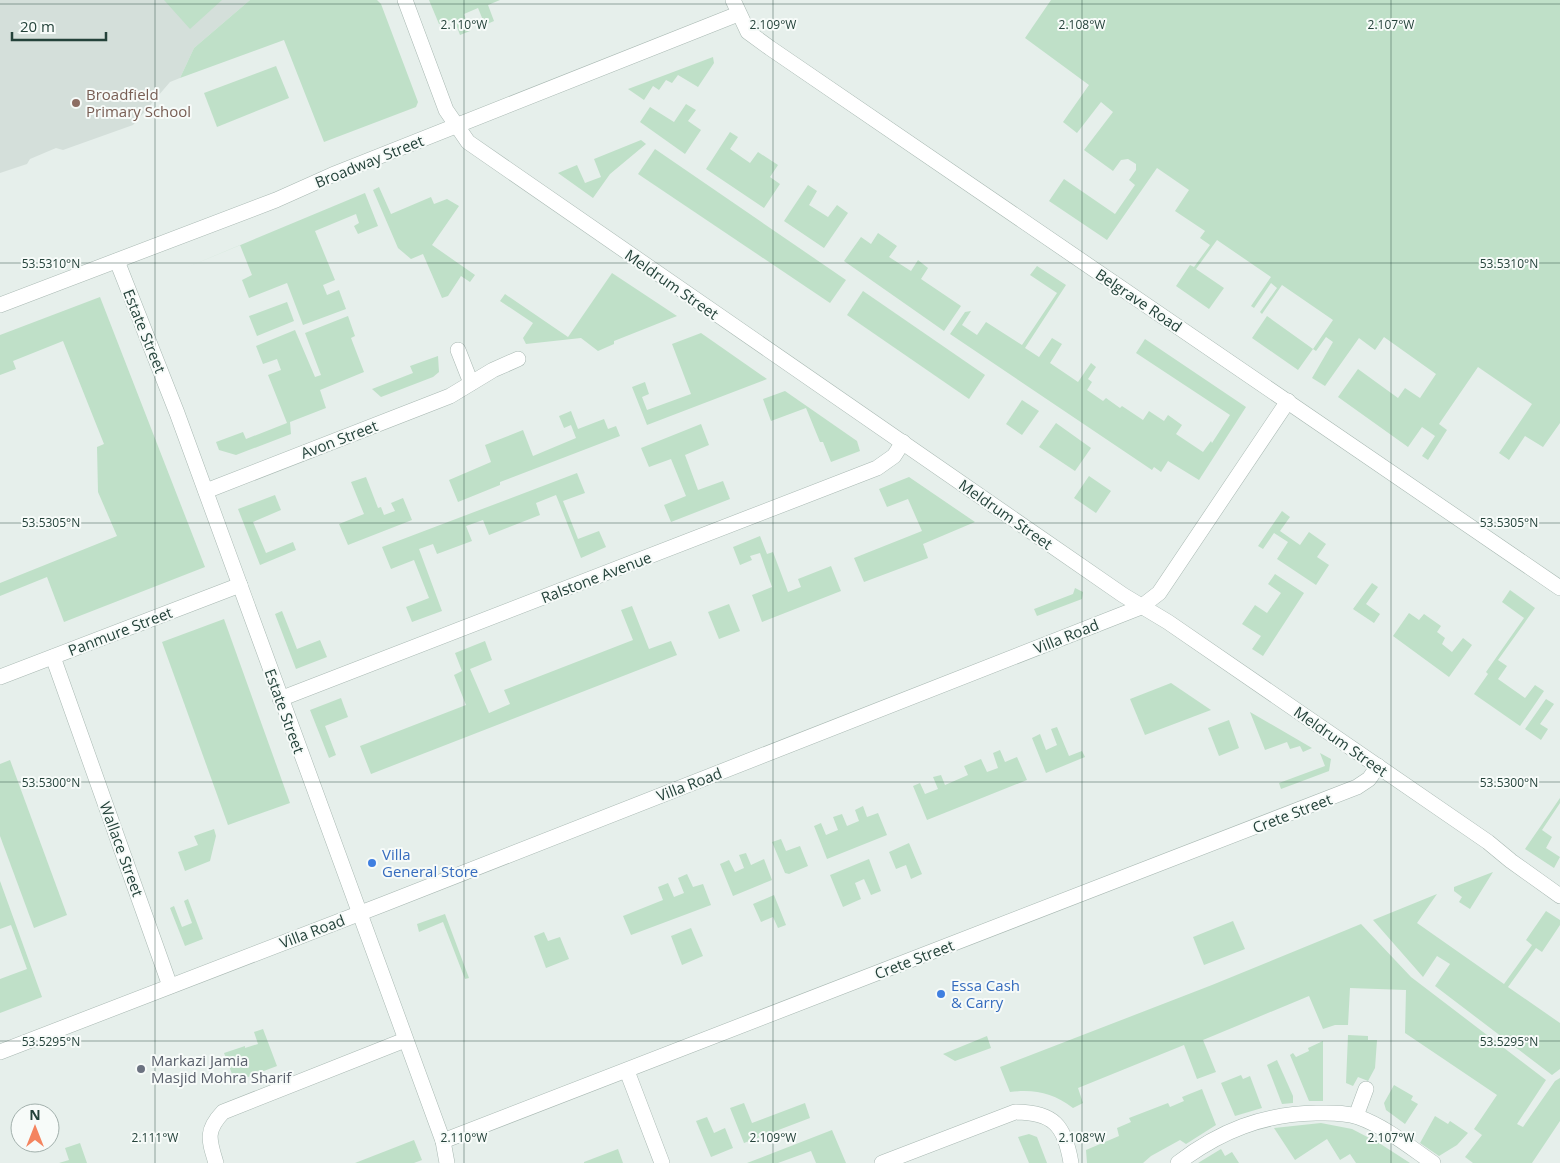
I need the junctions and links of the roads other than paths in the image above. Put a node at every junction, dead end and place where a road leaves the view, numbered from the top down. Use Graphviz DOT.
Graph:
graph roads {
  1 [pos="405,0"];
  2 [pos="733,0"];
  3 [pos="738,14"];
  4 [pos="456,126"];
  5 [pos="117,261"];
  6 [pos="0,305"];
  7 [pos="458,350"];
  8 [pos="518,359"];
  9 [pos="471,383"];
  10 [pos="1288,401"];
  11 [pos="902,442"];
  12 [pos="206,491"];
  13 [pos="240,585"];
  14 [pos="1560,588"];
  15 [pos="1141,607"];
  16 [pos="53,657"];
  17 [pos="0,677"];
  18 [pos="280,699"];
  19 [pos="1378,766"];
  20 [pos="1560,896"];
  21 [pos="358,914"];
  22 [pos="170,986"];
  23 [pos="405,1040"];
  24 [pos="0,1052"];
  25 [pos="626,1071"];
  26 [pos="1366,1089"];
  27 [pos="1356,1116"];
  28 [pos="443,1141"];
  29 [pos="216,1163"];
  30 [pos="447,1163"];
  31 [pos="662,1163"];
  32 [pos="882,1163"];
  33 [pos="1071,1163"];
  34 [pos="1178,1163"];
  35 [pos="1433,1163"];
  1 -- 4 [label="street, Meldrum Street"];
  2 -- 3 [label="street, Belgrave Road"];
  3 -- 4 [label="street, Broadway Street"];
  3 -- 10 [label="street, Belgrave Road"];
  4 -- 5 [label="street, Broadway Street"];
  4 -- 11 [label="street, Meldrum Street"];
  5 -- 6 [label="street, Broadway Street"];
  5 -- 12 [label="street, Estate Street"];
  7 -- 9 [label="street"];
  8 -- 9 [label="street, Avon Street"];
  9 -- 12 [label="street, Avon Street"];
  10 -- 14 [label="street, Belgrave Road"];
  10 -- 15 [label="street, Villa Road"];
  11 -- 15 [label="street, Meldrum Street"];
  11 -- 18 [label="street, Ralstone Avenue"];
  12 -- 13 [label="street, Estate Street"];
  13 -- 16 [label="street, Panmure Street"];
  13 -- 18 [label="street, Estate Street"];
  15 -- 19 [label="street, Meldrum Street"];
  15 -- 21 [label="street, Villa Road"];
  16 -- 17 [label="street, Panmure Street"];
  16 -- 22 [label="street, Wallace Street"];
  18 -- 21 [label="street, Estate Street"];
  19 -- 20 [label="street, Meldrum Street"];
  19 -- 25 [label="street, Crete Street"];
  21 -- 22 [label="street, Villa Road"];
  21 -- 23 [label="street, Estate Street"];
  22 -- 24 [label="street, Villa Road"];
  23 -- 28 [label="street, Estate Street"];
  23 -- 29 [label="street"];
  25 -- 28 [label="street, Crete Street"];
  25 -- 31 [label="street"];
  26 -- 27 [label="street"];
  27 -- 34 [label="street"];
  27 -- 35 [label="street"];
  28 -- 30 [label="street, Estate Street"];
  32 -- 33 [label="street"];
}
